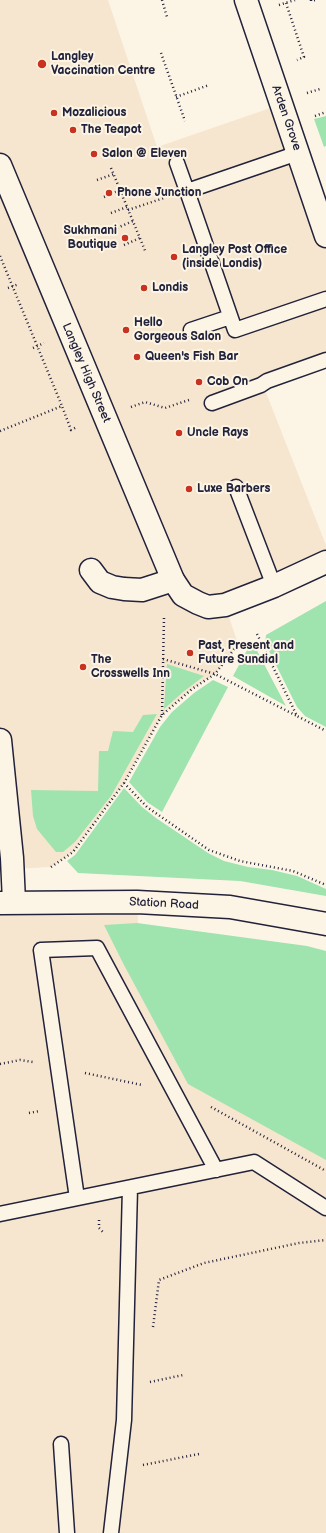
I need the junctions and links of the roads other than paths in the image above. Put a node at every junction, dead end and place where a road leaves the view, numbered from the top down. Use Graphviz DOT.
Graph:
graph roads {
  1 [pos="246,0"];
  2 [pos="298,153"];
  3 [pos="177,163"];
  4 [pos="0,165"];
  5 [pos="187,191"];
  6 [pos="5,193"];
  7 [pos="326,236"];
  8 [pos="326,299"];
  9 [pos="230,317"];
  10 [pos="191,330"];
  11 [pos="326,360"];
  12 [pos="212,403"];
  13 [pos="236,486"];
  14 [pos="326,562"];
  15 [pos="91,570"];
  16 [pos="173,580"];
  17 [pos="274,586"];
  18 [pos="0,740"];
  19 [pos="7,903"];
  20 [pos="326,924"];
  21 [pos="216,1170"];
  22 [pos="130,1188"];
  23 [pos="77,1198"];
  24 [pos="326,1208"];
  25 [pos="0,1214"];
  26 [pos="60,1444"];
  27 [pos="67,1533"];
  28 [pos="111,1533"];
  1 -- 2 [label="main road, Arden Grove"];
  2 -- 5 [label="lane"];
  2 -- 7 [label="main road, Arden Grove"];
  3 -- 5 [label="lane"];
  4 -- 6 [label="main road, Langley High Street"];
  5 -- 9 [label="lane"];
  6 -- 16 [label="main road, Langley High Street"];
  8 -- 9 [label="lane"];
  9 -- 10 [label="lane"];
  11 -- 12 [label="lane"];
  13 -- 17 [label="lane"];
  14 -- 17 [label="main road, Langley High Street"];
  15 -- 16 [label="main road"];
  16 -- 17 [label="main road, Langley High Street"];
  18 -- 19 [label="main road"];
  19 -- 20 [label="main road, Station Road"];
  21 -- 22 [label="lane"];
  21 -- 23 [label="lane"];
  21 -- 24 [label="lane"];
  22 -- 23 [label="lane"];
  22 -- 28 [label="lane"];
  23 -- 25 [label="lane"];
  26 -- 27 [label="lane"];
}
